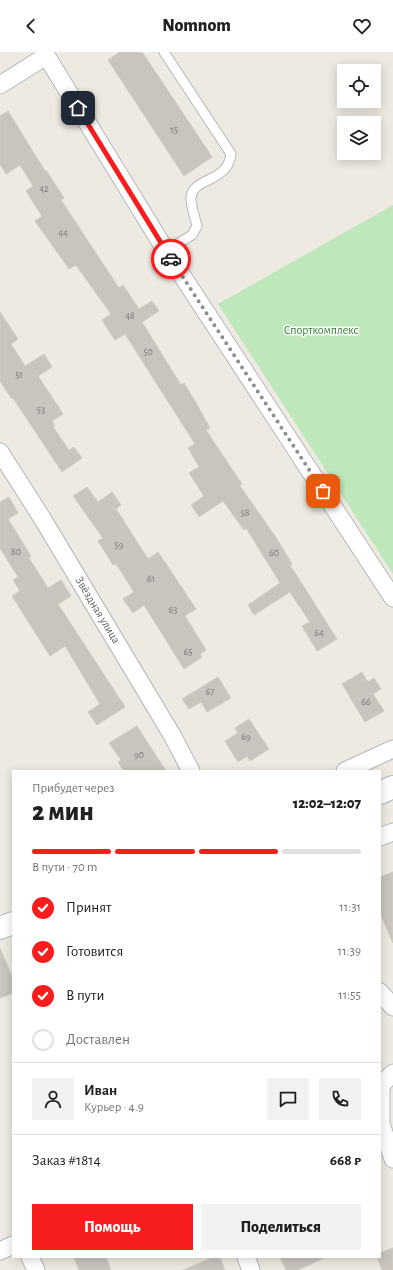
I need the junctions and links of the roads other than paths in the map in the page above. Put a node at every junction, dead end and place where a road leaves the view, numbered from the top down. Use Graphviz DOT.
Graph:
graph roads {
  1 [pos="164,52"];
  2 [pos="48,53"];
  3 [pos="0,85"];
  4 [pos="166,251"];
  5 [pos="0,452"];
  6 [pos="393,598"];
  7 [pos="393,749"];
  8 [pos="190,770"];
  9 [pos="347,770"];
  10 [pos="393,787"];
  11 [pos="381,793"];
  12 [pos="393,832"];
  13 [pos="381,836"];
  14 [pos="12,923"];
  15 [pos="0,928"];
  16 [pos="381,993"];
  17 [pos="393,1007"];
  18 [pos="393,1073"];
  19 [pos="381,1086"];
  20 [pos="393,1159"];
  21 [pos="12,1245"];
  22 [pos="0,1250"];
  23 [pos="30,1258"];
  24 [pos="246,1258"];
  25 [pos="36,1270"];
  26 [pos="251,1270"];
  1 -- 4 [label="lane"];
  2 -- 3 [label="street"];
  2 -- 4 [label="street"];
  4 -- 6 [label="street"];
  5 -- 8 [label="street, Звёздная улица"];
  7 -- 9 [label="street"];
  10 -- 11 [label="main road"];
  12 -- 13 [label="street"];
  14 -- 15 [label="main road"];
  16 -- 17 [label="street"];
  18 -- 19 [label="street"];
  19 -- 20 [label="street"];
  21 -- 22 [label="street"];
  23 -- 25 [label="street"];
  24 -- 26 [label="street"];
}
